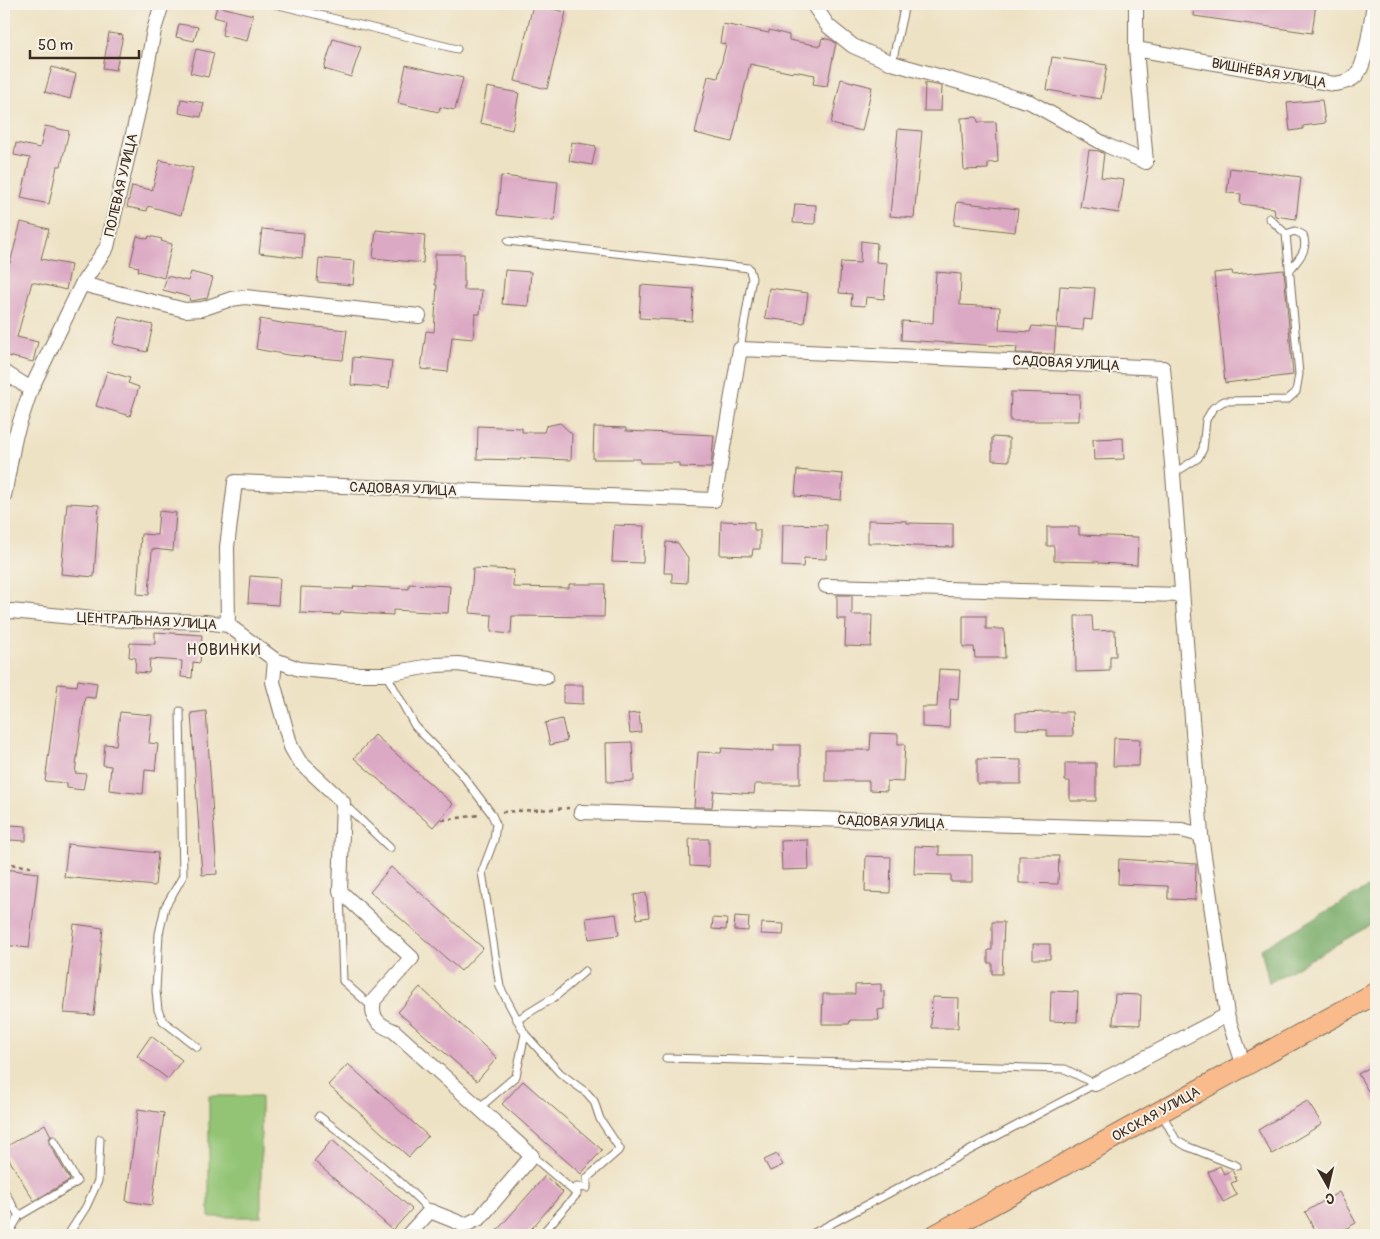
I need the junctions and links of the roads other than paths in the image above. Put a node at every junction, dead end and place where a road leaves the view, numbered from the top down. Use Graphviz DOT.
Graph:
graph roads {
  1 [pos="162,4"];
  2 [pos="275,4"];
  3 [pos="813,4"];
  4 [pos="905,4"];
  5 [pos="1136,4"];
  6 [pos="1374,4"];
  7 [pos="457,49"];
  8 [pos="1136,49"];
  9 [pos="892,63"];
  10 [pos="1269,218"];
  11 [pos="1286,234"];
  12 [pos="508,241"];
  13 [pos="1290,270"];
  14 [pos="82,284"];
  15 [pos="419,316"];
  16 [pos="740,349"];
  17 [pos="4,372"];
  18 [pos="31,390"];
  19 [pos="1173,474"];
  20 [pos="4,496"];
  21 [pos="826,586"];
  22 [pos="1182,595"];
  23 [pos="6,610"];
  24 [pos="228,625"];
  25 [pos="275,660"];
  26 [pos="386,674"];
  27 [pos="546,677"];
  28 [pos="180,711"];
  29 [pos="343,802"];
  30 [pos="580,812"];
  31 [pos="1201,835"];
  32 [pos="390,848"];
  33 [pos="340,891"];
  34 [pos="585,971"];
  35 [pos="1376,993"];
  36 [pos="372,1007"];
  37 [pos="1227,1015"];
  38 [pos="517,1020"];
  39 [pos="525,1034"];
  40 [pos="197,1047"];
  41 [pos="666,1058"];
  42 [pos="1244,1066"];
  43 [pos="1095,1084"];
  44 [pos="479,1108"];
  45 [pos="1161,1112"];
  46 [pos="319,1116"];
  47 [pos="100,1139"];
  48 [pos="54,1140"];
  49 [pos="532,1156"];
  50 [pos="1237,1166"];
  51 [pos="4,1191"];
  52 [pos="577,1194"];
  53 [pos="430,1211"];
  54 [pos="20,1216"];
  55 [pos="461,1230"];
  56 [pos="8,1235"];
  57 [pos="68,1235"];
  58 [pos="408,1235"];
  59 [pos="542,1235"];
  60 [pos="810,1235"];
  61 [pos="936,1235"];
  1 -- 14 [label="street, ПОЛЕВАЯ УЛИЦА"];
  2 -- 7 [label="lane"];
  3 -- 9 [label="street"];
  4 -- 9 [label="lane"];
  5 -- 8 [label="street"];
  6 -- 8 [label="street, ВИШНЁВАЯ УЛИЦА"];
  8 -- 9 [label="street"];
  10 -- 11 [label="lane"];
  11 -- 13 [label="lane"];
  11 -- 13 [label="lane"];
  12 -- 16 [label="lane"];
  13 -- 19 [label="lane"];
  14 -- 15 [label="street"];
  14 -- 18 [label="street, ПОЛЕВАЯ УЛИЦА"];
  16 -- 19 [label="street, САДОВАЯ УЛИЦА"];
  16 -- 24 [label="street, САДОВАЯ УЛИЦА"];
  17 -- 18 [label="street"];
  18 -- 20 [label="street, ПОЛЕВАЯ УЛИЦА"];
  19 -- 22 [label="street, САДОВАЯ УЛИЦА"];
  21 -- 22 [label="street"];
  22 -- 31 [label="street, САДОВАЯ УЛИЦА"];
  23 -- 24 [label="street, ЦЕНТРАЛЬНАЯ УЛИЦА"];
  24 -- 25 [label="street, ЦЕНТРАЛЬНАЯ УЛИЦА"];
  25 -- 26 [label="street, ЦЕНТРАЛЬНАЯ УЛИЦА"];
  25 -- 29 [label="street"];
  26 -- 27 [label="street, ЦЕНТРАЛЬНАЯ УЛИЦА"];
  26 -- 38 [label="lane"];
  28 -- 40 [label="lane"];
  29 -- 32 [label="lane"];
  29 -- 33 [label="street"];
  30 -- 31 [label="street, САДОВАЯ УЛИЦА"];
  31 -- 37 [label="street, САДОВАЯ УЛИЦА"];
  33 -- 36 [label="lane"];
  33 -- 36 [label="street"];
  34 -- 38 [label="lane"];
  35 -- 42 [label="main road, ОКСКАЯ УЛИЦА"];
  36 -- 44 [label="street"];
  37 -- 42 [label="street, САДОВАЯ УЛИЦА"];
  37 -- 43 [label="street"];
  38 -- 39 [label="lane"];
  39 -- 44 [label="lane"];
  39 -- 52 [label="lane"];
  41 -- 43 [label="lane"];
  42 -- 45 [label="main road, ОКСКАЯ УЛИЦА"];
  43 -- 60 [label="lane"];
  44 -- 49 [label="street"];
  45 -- 50 [label="lane"];
  45 -- 61 [label="main road, ОКСКАЯ УЛИЦА"];
  46 -- 53 [label="lane"];
  47 -- 57 [label="lane"];
  48 -- 54 [label="lane"];
  49 -- 52 [label="lane"];
  49 -- 55 [label="street"];
  51 -- 54 [label="lane"];
  52 -- 59 [label="lane"];
  53 -- 55 [label="street"];
  53 -- 58 [label="street"];
  54 -- 56 [label="lane"];
}
